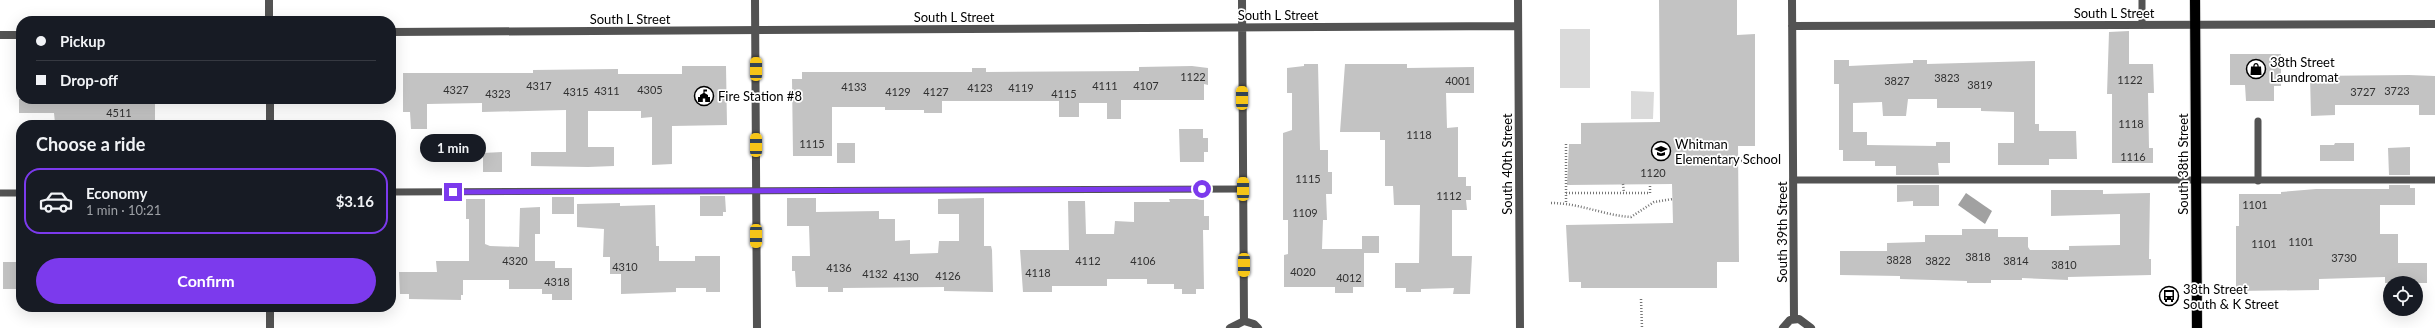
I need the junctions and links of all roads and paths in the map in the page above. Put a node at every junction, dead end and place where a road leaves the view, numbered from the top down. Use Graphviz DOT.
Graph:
graph roads {
  1 [pos="269,0"];
  2 [pos="755,0"];
  3 [pos="1242,0"];
  4 [pos="1518,0"];
  5 [pos="1792,0"];
  6 [pos="2142,0"];
  7 [pos="2195,0"];
  8 [pos="269,16"];
  9 [pos="2435,24"];
  10 [pos="2142,25"];
  11 [pos="2195,25"];
  12 [pos="1518,26"];
  13 [pos="1792,26"];
  14 [pos="1242,28"];
  15 [pos="756,30"];
  16 [pos="396,32"];
  17 [pos="0,35"];
  18 [pos="16,35"];
  19 [pos="270,104"];
  20 [pos="270,120"];
  21 [pos="2258,121"];
  22 [pos="1566,144"];
  23 [pos="1771,160"];
  24 [pos="1738,161"];
  25 [pos="1793,180"];
  26 [pos="2435,180"];
  27 [pos="2258,181"];
  28 [pos="2196,182"];
  29 [pos="1624,184"];
  30 [pos="1650,184"];
  31 [pos="1243,189"];
  32 [pos="756,190"];
  33 [pos="396,192"];
  34 [pos="0,193"];
  35 [pos="16,193"];
  36 [pos="1566,193"];
  37 [pos="1624,193"];
  38 [pos="1673,199"];
  39 [pos="1566,203"];
  40 [pos="1551,204"];
  41 [pos="1641,300"];
  42 [pos="270,312"];
  43 [pos="1794,319"];
  44 [pos="1244,321"];
  45 [pos="270,328"];
  46 [pos="757,328"];
  47 [pos="1230,328"];
  48 [pos="1258,328"];
  49 [pos="1520,328"];
  50 [pos="1642,328"];
  51 [pos="1783,328"];
  52 [pos="1811,328"];
  53 [pos="2197,328"];
  1 -- 8 [label="street"];
  2 -- 15 [label="street"];
  3 -- 14 [label="street"];
  4 -- 12 [label="street, South 40th Street"];
  5 -- 13 [label="street, South 39th Street"];
  6 -- 10 [label="lane"];
  7 -- 11 [label="main road, South 38th Street"];
  9 -- 11 [label="street, South L Street"];
  10 -- 11 [label="street, South L Street"];
  10 -- 13 [label="street, South L Street"];
  11 -- 28 [label="main road, South 38th Street"];
  12 -- 14 [label="street, South L Street"];
  12 -- 49 [label="street, South 40th Street"];
  13 -- 25 [label="street, South 39th Street"];
  14 -- 15 [label="street, South L Street"];
  14 -- 31 [label="street"];
  15 -- 16 [label="street, South L Street"];
  15 -- 32 [label="street"];
  17 -- 18 [label="street"];
  19 -- 20 [label="street"];
  21 -- 27 [label="lane"];
  22 -- 36 [label="path"];
  23 -- 24 [label="path"];
  25 -- 28 [label="lane"];
  25 -- 43 [label="street, South 39th Street"];
  26 -- 27 [label="lane"];
  27 -- 28 [label="lane"];
  28 -- 53 [label="main road, South 38th Street"];
  29 -- 37 [label="path"];
  30 -- 37 [label="path"];
  31 -- 32 [label="lane"];
  31 -- 44 [label="street"];
  32 -- 33 [label="lane"];
  32 -- 46 [label="street"];
  34 -- 35 [label="lane"];
  36 -- 37 [label="path"];
  36 -- 39 [label="path"];
  38 -- 39 [label="path"];
  39 -- 40 [label="path"];
  41 -- 50 [label="path"];
  42 -- 45 [label="street"];
  43 -- 51 [label="street"];
  43 -- 52 [label="street"];
  44 -- 47 [label="street"];
  44 -- 48 [label="street"];
}
